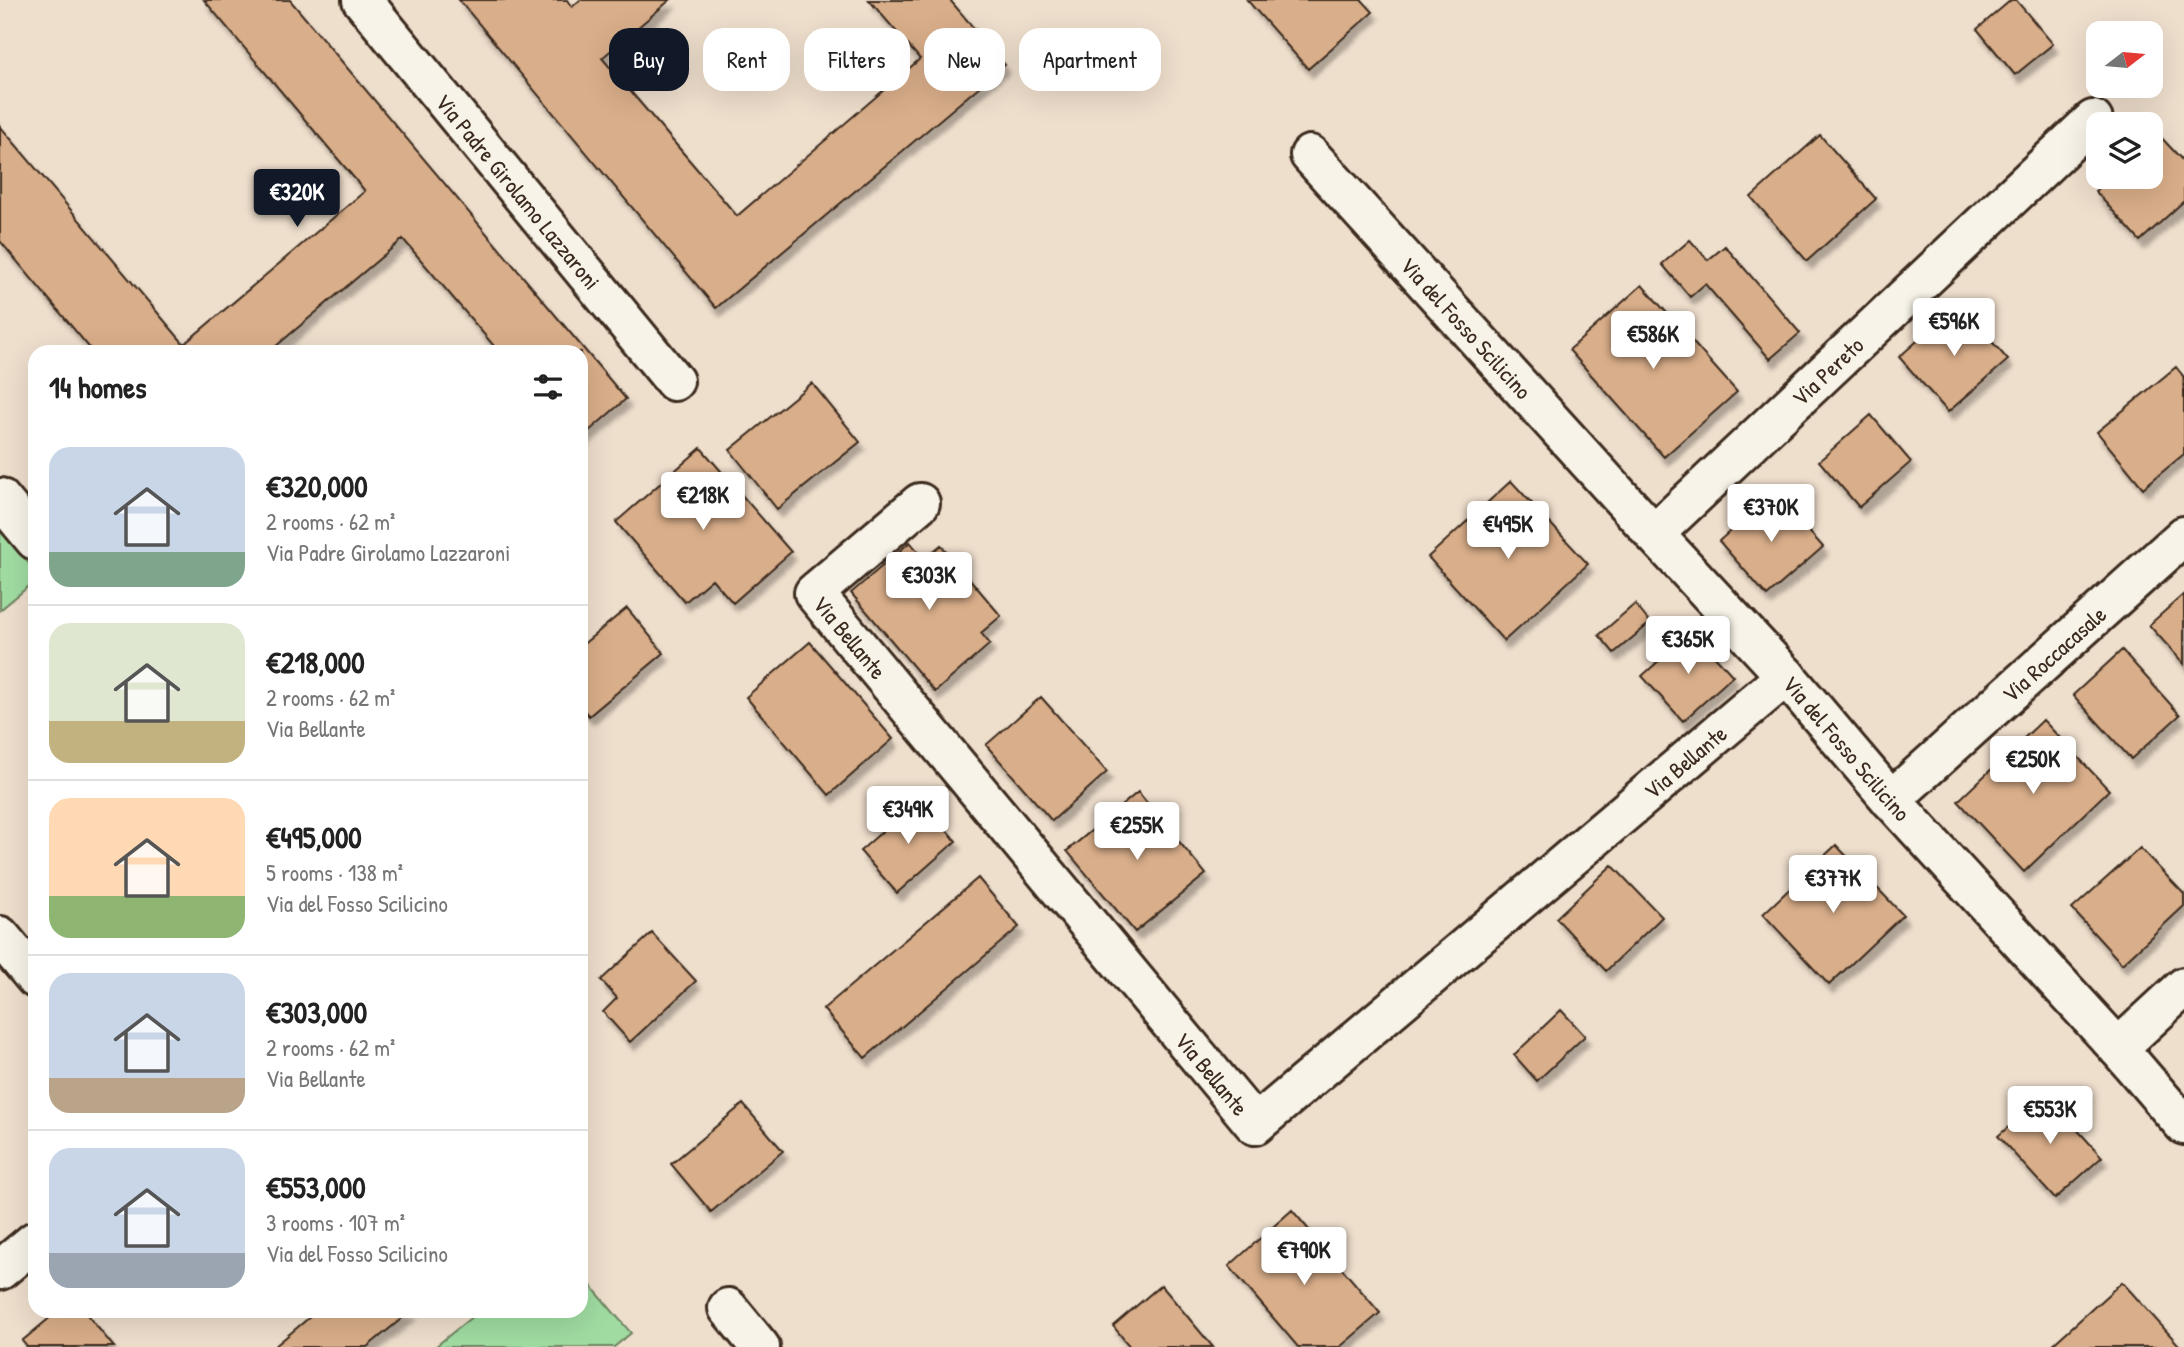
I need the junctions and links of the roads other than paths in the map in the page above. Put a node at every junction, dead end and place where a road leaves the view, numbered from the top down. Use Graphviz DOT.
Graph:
graph roads {
  1 [pos="362,0"];
  2 [pos="2086,127"];
  3 [pos="1310,155"];
  4 [pos="674,381"];
  5 [pos="0,498"];
  6 [pos="920,503"];
  7 [pos="28,532"];
  8 [pos="1654,534"];
  9 [pos="2184,536"];
  10 [pos="1786,676"];
  11 [pos="1891,800"];
  12 [pos="0,936"];
  13 [pos="28,970"];
  14 [pos="2184,986"];
  15 [pos="2118,1048"];
  16 [pos="2184,1125"];
  17 [pos="28,1247"];
  18 [pos="0,1270"];
  19 [pos="728,1308"];
  20 [pos="760,1347"];
  1 -- 4 [label="street, Via Padre Girolamo Lazzaroni"];
  2 -- 8 [label="street, Via Pereto"];
  3 -- 8 [label="street, Via del Fosso Scilicino"];
  5 -- 7 [label="street"];
  6 -- 10 [label="street, Via Bellante"];
  8 -- 10 [label="street, Via del Fosso Scilicino"];
  9 -- 11 [label="street, Via Roccacasale"];
  10 -- 11 [label="street, Via del Fosso Scilicino"];
  11 -- 15 [label="street, Via del Fosso Scilicino"];
  12 -- 13 [label="street"];
  14 -- 15 [label="street"];
  15 -- 16 [label="street, Via del Fosso Scilicino"];
  17 -- 18 [label="street"];
  19 -- 20 [label="street"];
}
